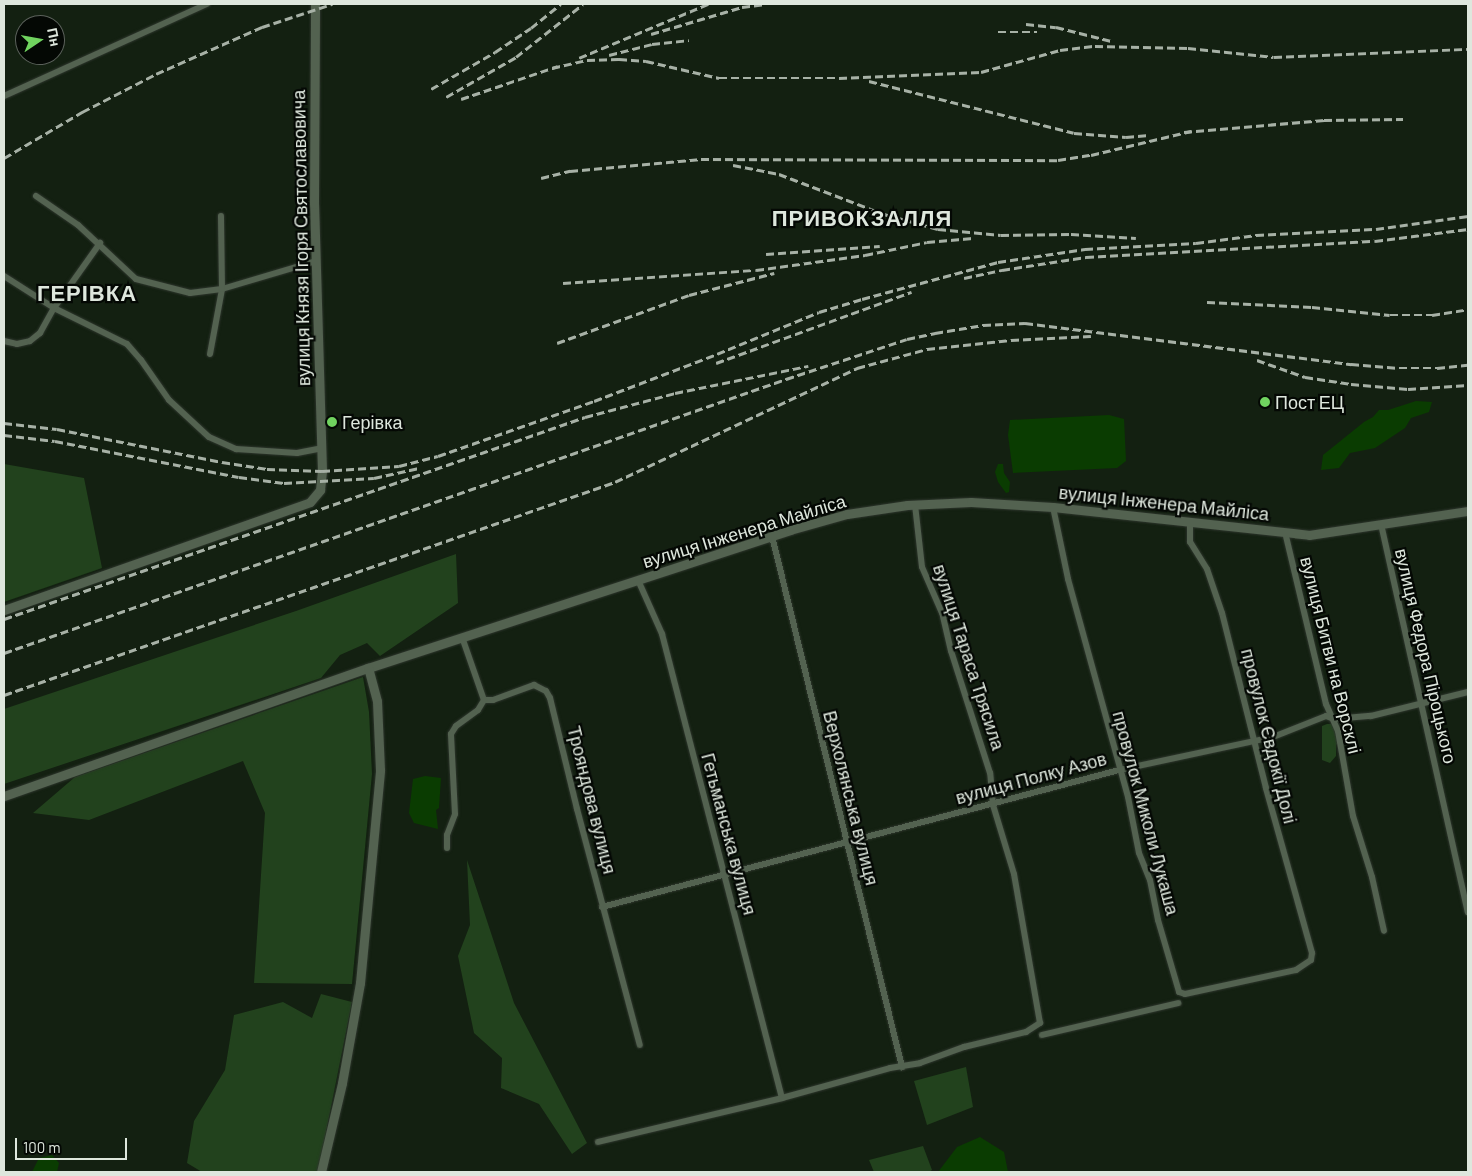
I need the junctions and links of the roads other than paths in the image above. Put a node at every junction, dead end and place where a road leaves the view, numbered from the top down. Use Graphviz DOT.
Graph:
graph roads {
  1 [pos="207,4"];
  2 [pos="314,4"];
  3 [pos="4,96"];
  4 [pos="36,196"];
  5 [pos="221,216"];
  6 [pos="100,243"];
  7 [pos="316,261"];
  8 [pos="4,276"];
  9 [pos="222,289"];
  10 [pos="54,308"];
  11 [pos="4,341"];
  12 [pos="210,354"];
  13 [pos="322,448"];
  14 [pos="915,505"];
  15 [pos="1053,507"];
  16 [pos="1468,511"];
  17 [pos="1190,523"];
  18 [pos="1381,524"];
  19 [pos="1285,532"];
  20 [pos="772,536"];
  21 [pos="638,580"];
  22 [pos="4,610"];
  23 [pos="462,637"];
  24 [pos="368,668"];
  25 [pos="1468,692"];
  26 [pos="484,700"];
  27 [pos="1422,703"];
  28 [pos="1334,718"];
  29 [pos="1255,740"];
  30 [pos="1119,770"];
  31 [pos="4,796"];
  32 [pos="993,805"];
  33 [pos="847,843"];
  34 [pos="447,848"];
  35 [pos="724,874"];
  36 [pos="602,907"];
  37 [pos="1468,912"];
  38 [pos="1384,931"];
  39 [pos="1311,960"];
  40 [pos="1178,1003"];
  41 [pos="1042,1034"];
  42 [pos="640,1045"];
  43 [pos="902,1067"];
  44 [pos="782,1098"];
  45 [pos="598,1142"];
  46 [pos="321,1172"];
  1 -- 3 [label="street"];
  2 -- 7 [label="street, вулиця Князя Ігоря Святославовича"];
  4 -- 6 [label="street"];
  5 -- 9 [label="street"];
  6 -- 9 [label="street"];
  6 -- 10 [label="street"];
  7 -- 9 [label="street"];
  7 -- 13 [label="street, вулиця Князя Ігоря Святославовича"];
  8 -- 10 [label="street"];
  9 -- 12 [label="street"];
  10 -- 11 [label="street"];
  10 -- 13 [label="street"];
  13 -- 22 [label="street, вулиця Князя Ігоря Святославовича"];
  14 -- 15 [label="street, вулиця Інженера Майліса"];
  14 -- 20 [label="street, вулиця Інженера Майліса"];
  14 -- 32 [label="street, вулиця Тараса Трясила"];
  15 -- 17 [label="street, вулиця Інженера Майліса"];
  15 -- 30 [label="street, провулок Миколи Лукаша"];
  16 -- 18 [label="street, вулиця Інженера Майліса"];
  17 -- 19 [label="street, вулиця Інженера Майліса"];
  17 -- 29 [label="street, провулок Євдокії Долі"];
  18 -- 19 [label="street, вулиця Інженера Майліса"];
  18 -- 27 [label="street, вулиця Федора Піроцького"];
  19 -- 28 [label="street, вулиця Битви на Ворсклі"];
  20 -- 21 [label="street, вулиця Інженера Майліса"];
  20 -- 33 [label="street, Верхолянська вулиця"];
  21 -- 23 [label="street, вулиця Інженера Майліса"];
  21 -- 35 [label="street, Гетьманська вулиця"];
  23 -- 24 [label="street, вулиця Інженера Майліса"];
  23 -- 26 [label="street"];
  24 -- 31 [label="street, вулиця Інженера Майліса"];
  24 -- 46 [label="street"];
  25 -- 27 [label="street, вулиця Полку Азов"];
  26 -- 34 [label="street"];
  26 -- 36 [label="street, Трояндова вулиця"];
  27 -- 28 [label="street, вулиця Полку Азов"];
  27 -- 37 [label="street, вулиця Федора Піроцького"];
  28 -- 29 [label="street, вулиця Полку Азов"];
  28 -- 38 [label="street, вулиця Битви на Ворсклі"];
  29 -- 30 [label="street, вулиця Полку Азов"];
  29 -- 39 [label="street, провулок Євдокії Долі"];
  30 -- 32 [label="street, вулиця Полку Азов"];
  30 -- 39 [label="street, провулок Миколи Лукаша"];
  32 -- 33 [label="street, вулиця Полку Азов"];
  32 -- 43 [label="street, вулиця Тараса Трясила"];
  33 -- 35 [label="street, вулиця Полку Азов"];
  33 -- 43 [label="street, Верхолянська вулиця"];
  35 -- 36 [label="street, вулиця Полку Азов"];
  35 -- 44 [label="street, Гетьманська вулиця"];
  36 -- 42 [label="street, Трояндова вулиця"];
  40 -- 41 [label="street"];
  43 -- 44 [label="street"];
  44 -- 45 [label="street"];
}
